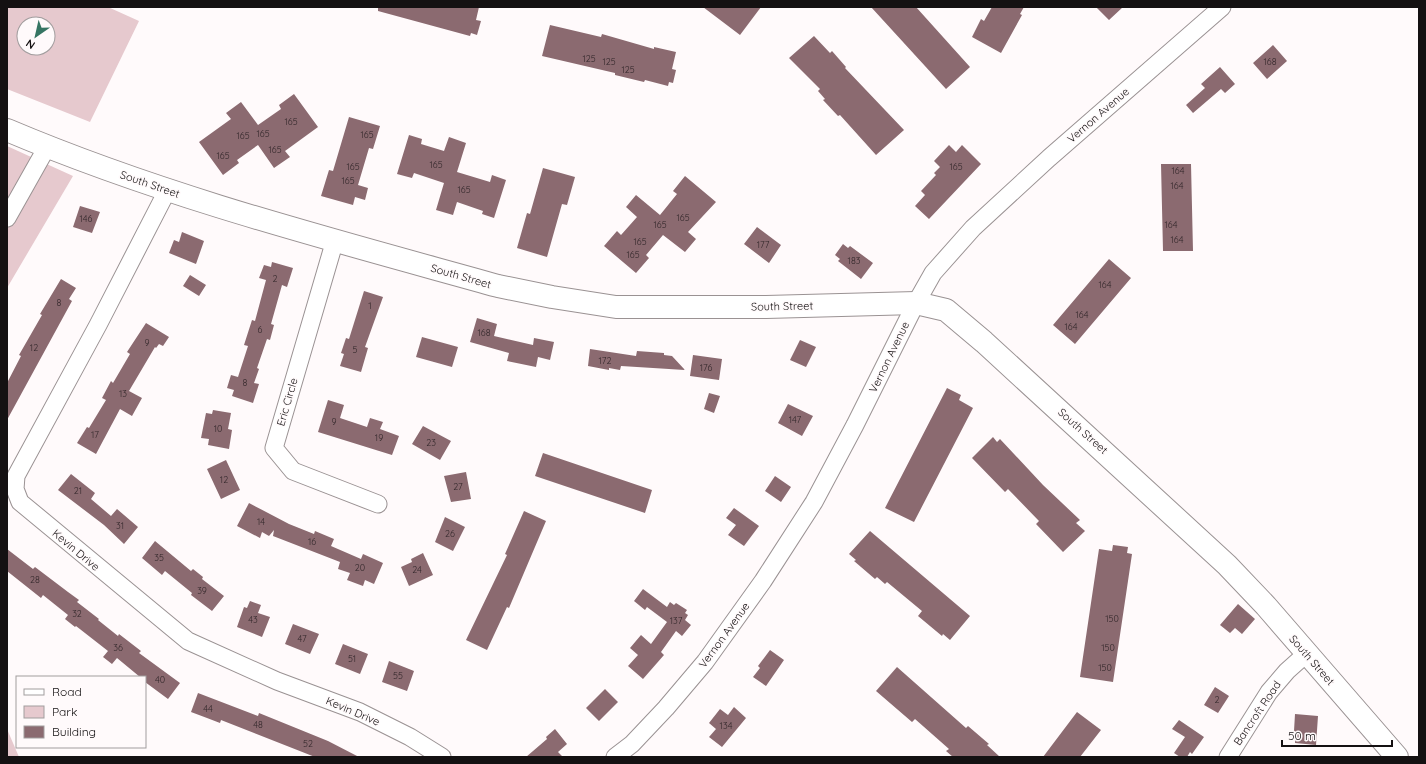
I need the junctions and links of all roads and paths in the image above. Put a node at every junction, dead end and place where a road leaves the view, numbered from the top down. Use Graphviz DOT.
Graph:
graph roads {
  1 [pos="1222,7"];
  2 [pos="7,130"];
  3 [pos="47,147"];
  4 [pos="167,191"];
  5 [pos="7,218"];
  6 [pos="335,240"];
  7 [pos="916,303"];
  8 [pos="378,504"];
  9 [pos="1306,654"];
  10 [pos="442,757"];
  11 [pos="615,757"];
  12 [pos="1228,757"];
  13 [pos="1397,757"];
  1 -- 7 [label="street, Vernon Avenue"];
  2 -- 3 [label="street, South Street"];
  3 -- 4 [label="street, South Street"];
  3 -- 5 [label="street"];
  4 -- 6 [label="street, South Street"];
  4 -- 10 [label="street, Kevin Drive"];
  6 -- 7 [label="street, South Street"];
  6 -- 8 [label="street, Eric Circle"];
  7 -- 9 [label="street, South Street"];
  7 -- 11 [label="street, Vernon Avenue"];
  9 -- 12 [label="street, Bancroft Road"];
  9 -- 13 [label="street, South Street"];
}
